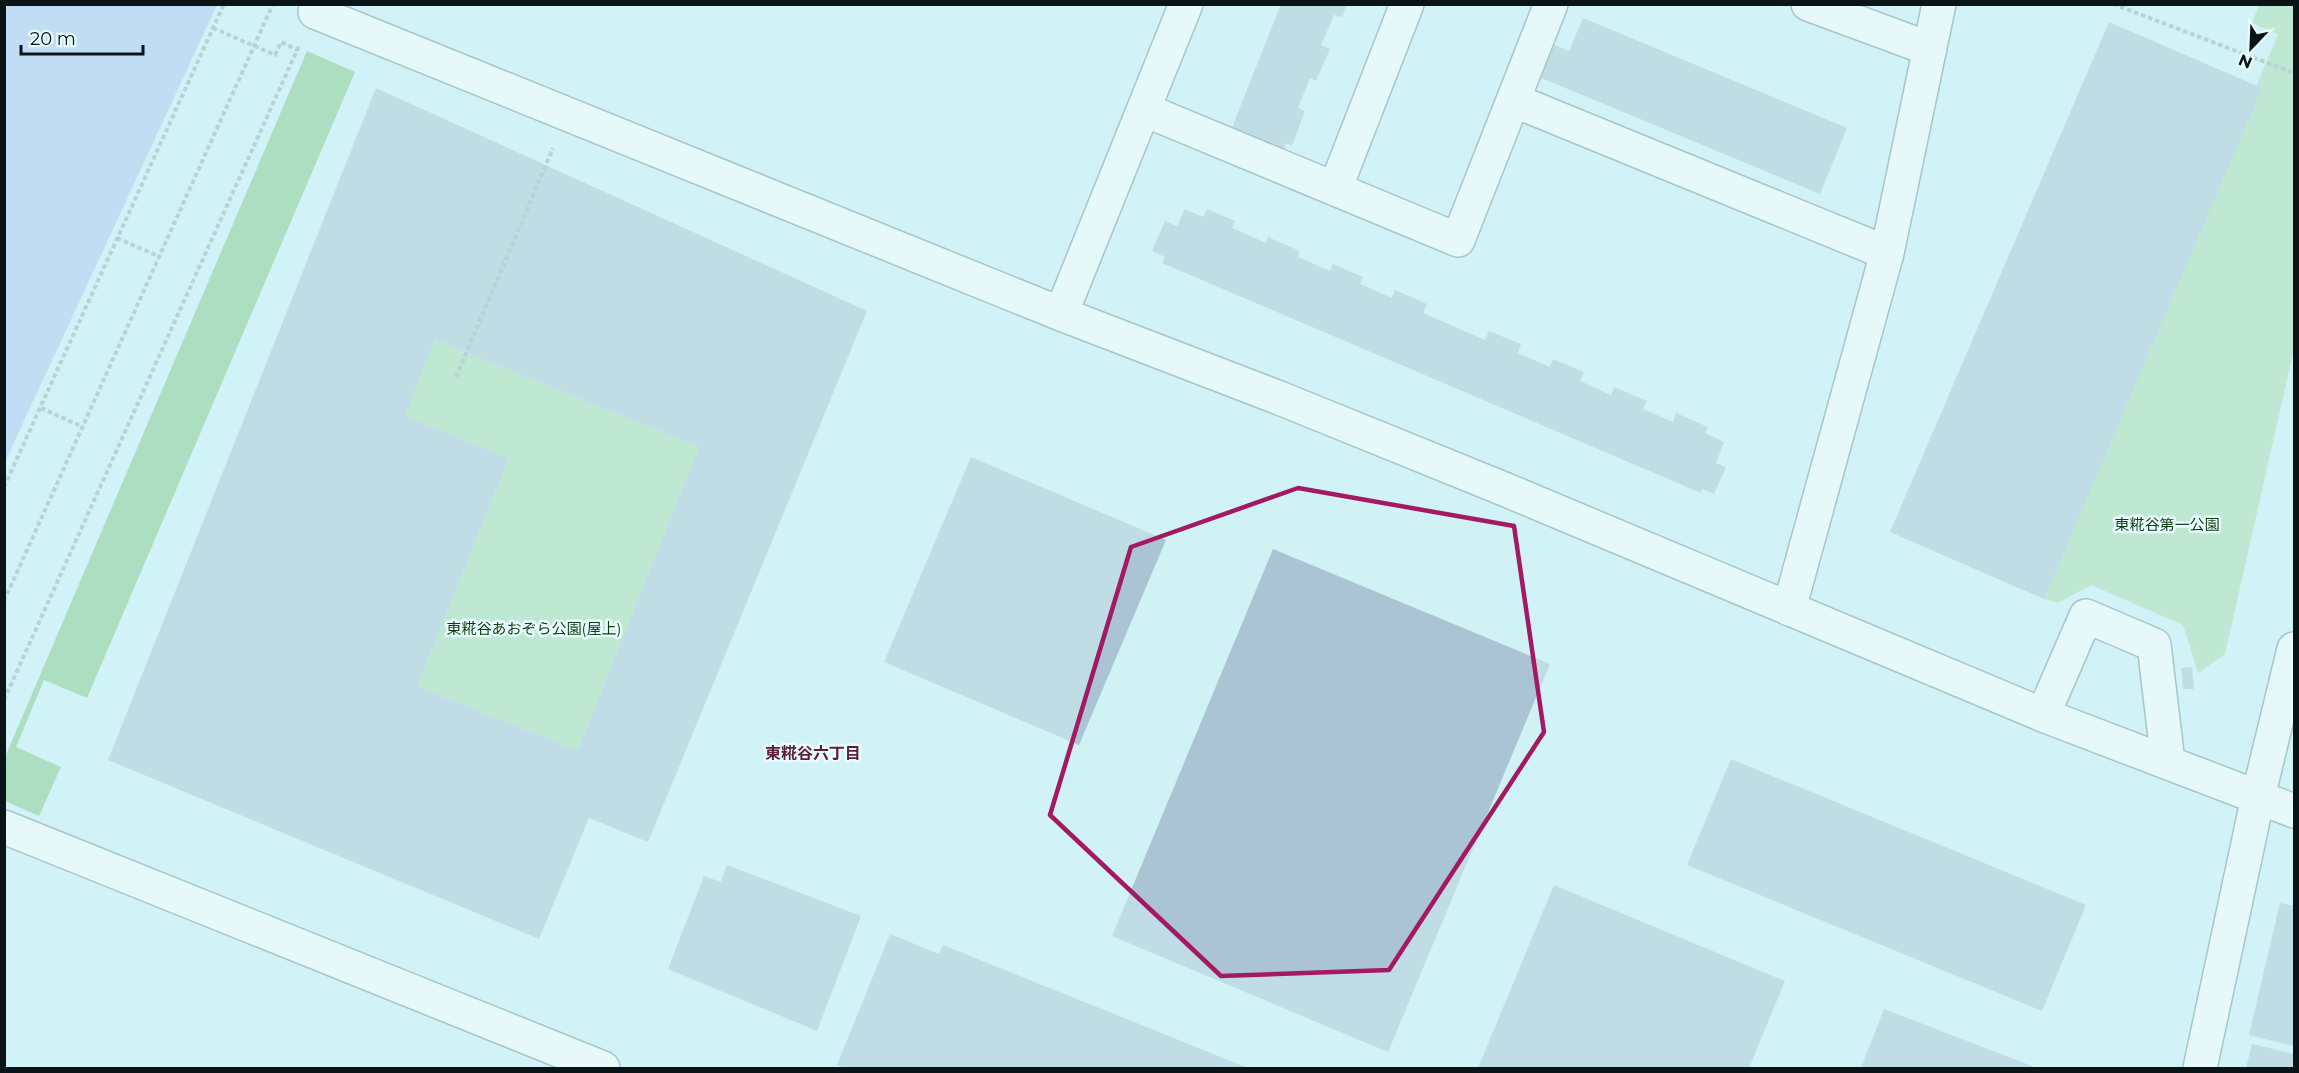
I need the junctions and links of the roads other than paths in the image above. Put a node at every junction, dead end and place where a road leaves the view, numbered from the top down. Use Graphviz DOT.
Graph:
graph roads {
  1 [pos="1186,4"];
  2 [pos="1407,4"];
  3 [pos="1551,4"];
  4 [pos="1808,4"];
  5 [pos="1939,4"];
  6 [pos="315,12"];
  7 [pos="1930,49"];
  8 [pos="1513,100"];
  9 [pos="1145,110"];
  10 [pos="1335,189"];
  11 [pos="1887,253"];
  12 [pos="1061,314"];
  13 [pos="1789,609"];
  14 [pos="2295,649"];
  15 [pos="2043,715"];
  16 [pos="2168,762"];
  17 [pos="2258,797"];
  18 [pos="2295,811"];
  19 [pos="4,826"];
  20 [pos="603,1068"];
  21 [pos="2200,1068"];
  1 -- 9 [label="street"];
  2 -- 10 [label="street"];
  3 -- 8 [label="street"];
  4 -- 7 [label="street"];
  5 -- 7 [label="street"];
  6 -- 12 [label="street"];
  7 -- 11 [label="street"];
  8 -- 10 [label="street"];
  8 -- 11 [label="street"];
  9 -- 10 [label="street"];
  9 -- 12 [label="street"];
  11 -- 13 [label="street"];
  12 -- 13 [label="street"];
  13 -- 15 [label="street"];
  14 -- 17 [label="street"];
  15 -- 16 [label="street"];
  15 -- 16 [label="street"];
  16 -- 17 [label="street"];
  17 -- 18 [label="street"];
  17 -- 21 [label="street"];
  19 -- 20 [label="street"];
}
